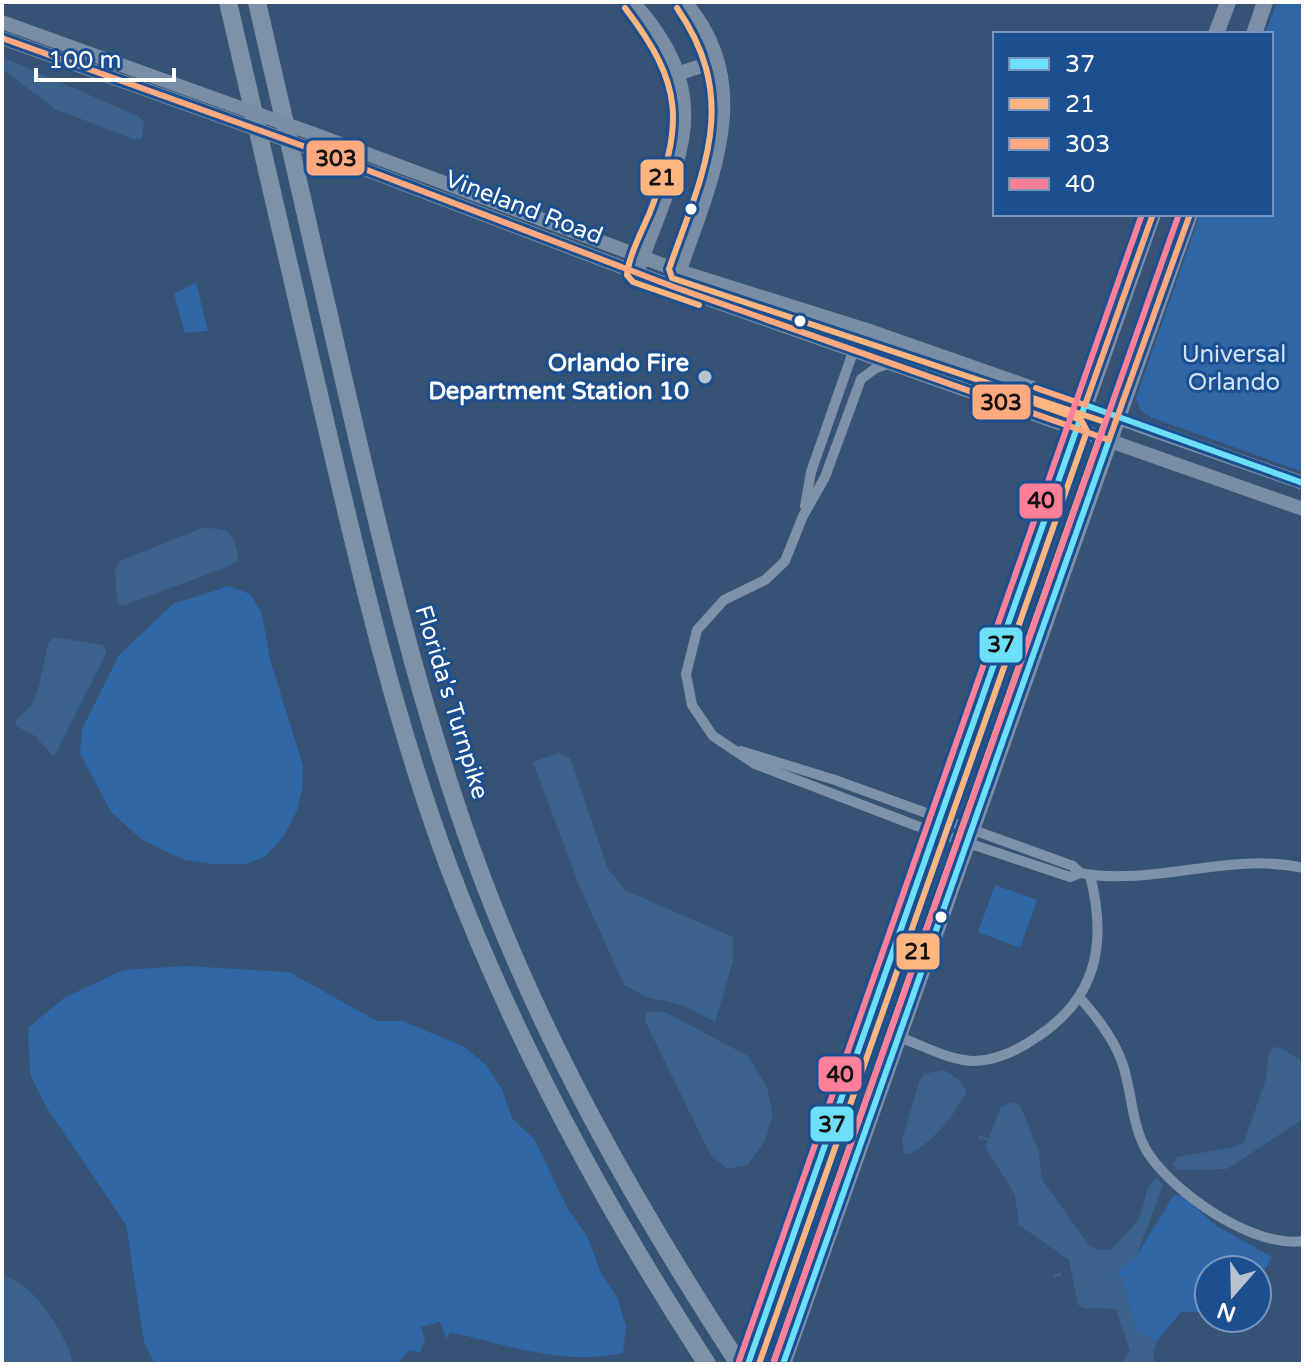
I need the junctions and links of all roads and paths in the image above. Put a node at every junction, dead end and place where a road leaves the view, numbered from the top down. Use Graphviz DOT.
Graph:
graph roads {
  1 [pos="228,2"];
  2 [pos="257,2"];
  3 [pos="633,2"];
  4 [pos="685,2"];
  5 [pos="1228,2"];
  6 [pos="1265,2"];
  7 [pos="2,22"];
  8 [pos="1217,32"];
  9 [pos="1255,32"];
  10 [pos="2,38"];
  11 [pos="716,61"];
  12 [pos="680,73"];
  13 [pos="1152,216"];
  14 [pos="1189,216"];
  15 [pos="643,258"];
  16 [pos="679,271"];
  17 [pos="637,273"];
  18 [pos="674,287"];
  19 [pos="745,311"];
  20 [pos="873,332"];
  21 [pos="854,349"];
  22 [pos="950,358"];
  23 [pos="893,363"];
  24 [pos="1085,405"];
  25 [pos="1118,416"];
  26 [pos="1077,429"];
  27 [pos="1109,440"];
  28 [pos="811,472"];
  29 [pos="825,477"];
  30 [pos="1303,483"];
  31 [pos="1302,508"];
  32 [pos="803,516"];
  33 [pos="728,747"];
  34 [pos="817,774"];
  35 [pos="812,787"];
  36 [pos="937,824"];
  37 [pos="970,836"];
  38 [pos="1303,868"];
  39 [pos="1085,874"];
  40 [pos="1080,998"];
  41 [pos="899,1037"];
  42 [pos="1303,1241"];
  43 [pos="707,1364"];
  44 [pos="739,1364"];
  45 [pos="748,1364"];
  46 [pos="783,1364"];
  1 -- 43 [label="highway"];
  2 -- 44 [label="highway, Florida's Turnpike"];
  3 -- 12 [label="street"];
  4 -- 11 [label="street"];
  5 -- 8 [label="main road"];
  6 -- 9 [label="main road"];
  7 -- 15 [label="street, Vineland Road, bridge"];
  10 -- 17 [label="street, Vineland Road, bridge"];
  11 -- 12 [label="street"];
  11 -- 16 [label="street"];
  12 -- 15 [label="street"];
  13 -- 24 [label="main road"];
  14 -- 25 [label="main road"];
  15 -- 16 [label="street, Vineland Road"];
  15 -- 17 [label="street"];
  16 -- 18 [label="street"];
  16 -- 20 [label="street, Vineland Road"];
  17 -- 18 [label="street, Vineland Road"];
  18 -- 19 [label="street, Vineland Road"];
  19 -- 20 [label="street"];
  19 -- 21 [label="street, Vineland Road"];
  20 -- 22 [label="street, Vineland Road"];
  21 -- 22 [label="street"];
  21 -- 23 [label="street, Vineland Road"];
  21 -- 28 [label="street"];
  22 -- 24 [label="street, Vineland Road"];
  23 -- 26 [label="street, Vineland Road"];
  23 -- 29 [label="street"];
  24 -- 25 [label="street, Vineland Road"];
  24 -- 26 [label="main road"];
  25 -- 27 [label="main road"];
  25 -- 30 [label="street, Vineland Road"];
  26 -- 27 [label="street, Vineland Road"];
  26 -- 36 [label="main road"];
  27 -- 31 [label="street, Vineland Road"];
  27 -- 37 [label="main road"];
  28 -- 29 [label="street"];
  28 -- 32 [label="street"];
  29 -- 32 [label="street"];
  32 -- 33 [label="street"];
  33 -- 34 [label="street"];
  33 -- 35 [label="street"];
  34 -- 35 [label="street"];
  34 -- 36 [label="street"];
  35 -- 36 [label="street"];
  36 -- 37 [label="street"];
  36 -- 37 [label="street"];
  36 -- 45 [label="main road"];
  37 -- 39 [label="street"];
  37 -- 41 [label="main road"];
  38 -- 39 [label="street"];
  39 -- 40 [label="street"];
  40 -- 41 [label="street"];
  40 -- 42 [label="street"];
  41 -- 46 [label="main road"];
}
